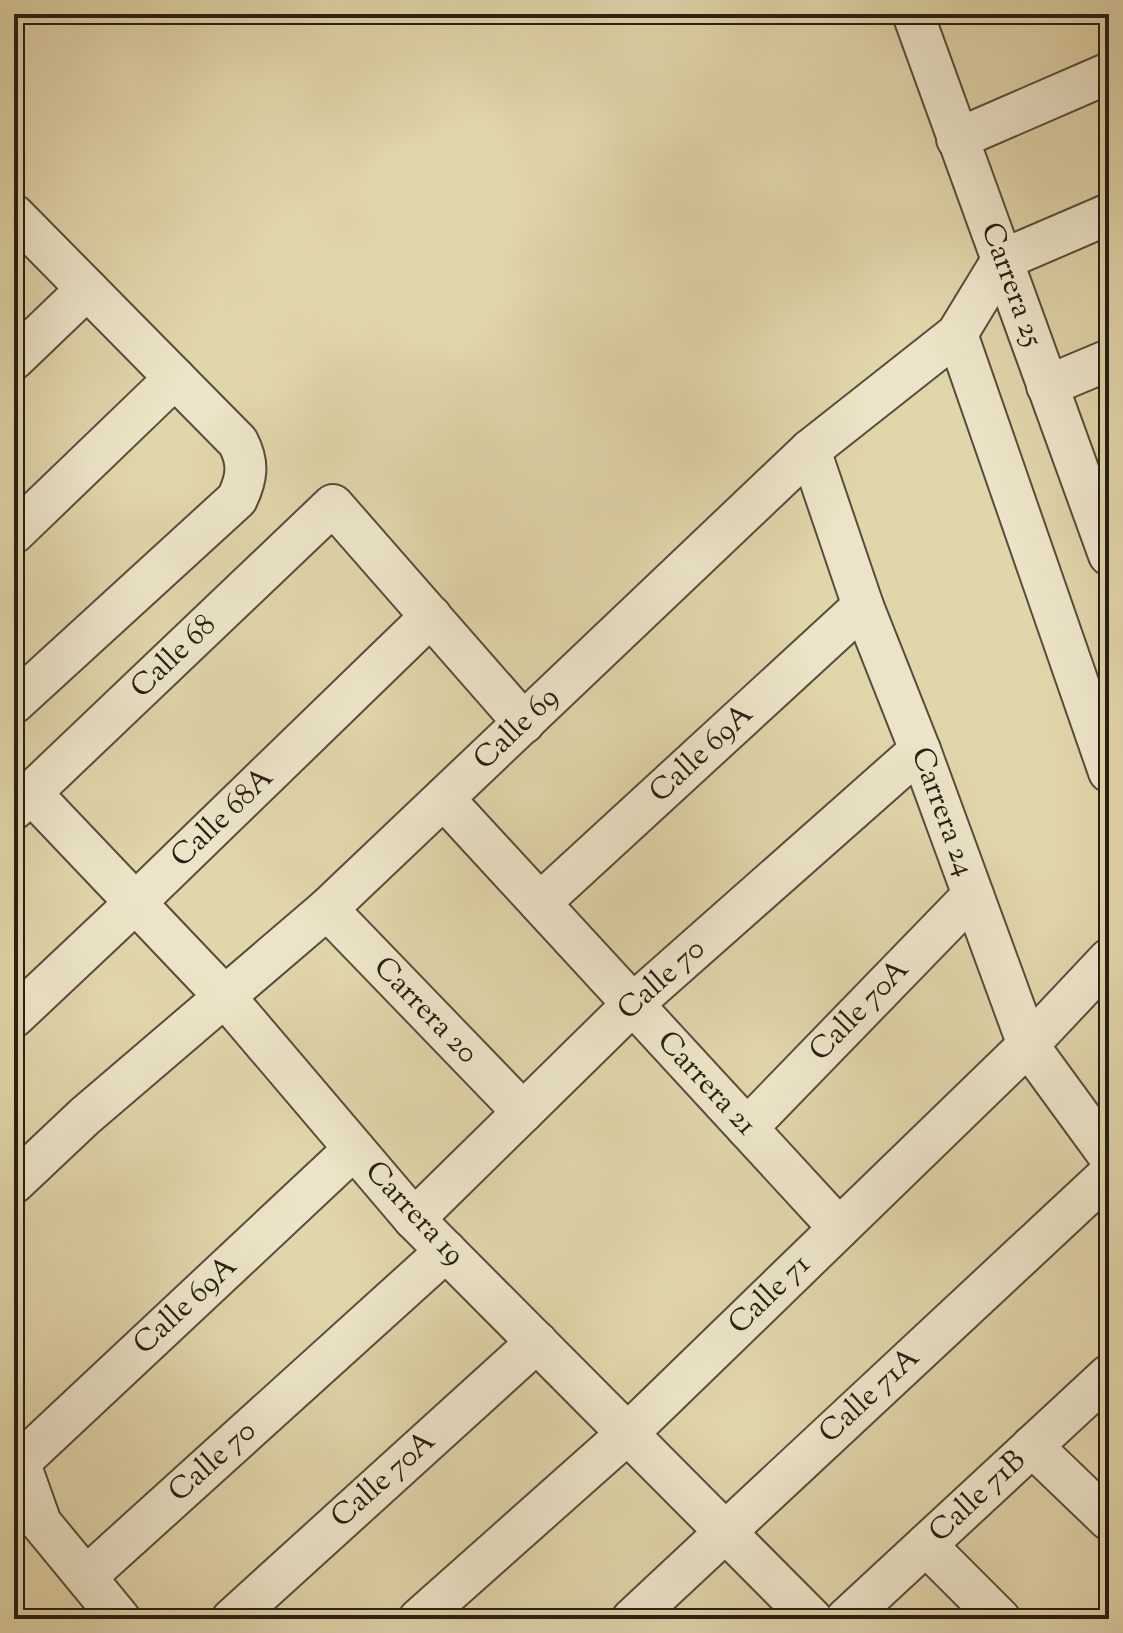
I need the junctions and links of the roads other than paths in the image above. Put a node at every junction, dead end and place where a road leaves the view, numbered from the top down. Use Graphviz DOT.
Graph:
graph roads {
  1 [pos="913,14"];
  2 [pos="1109,73"];
  3 [pos="957,139"];
  4 [pos="1109,214"];
  5 [pos="14,215"];
  6 [pos="1002,260"];
  7 [pos="87,289"];
  8 [pos="957,334"];
  9 [pos="14,359"];
  10 [pos="1109,360"];
  11 [pos="175,378"];
  12 [pos="1047,386"];
  13 [pos="810,450"];
  14 [pos="1101,509"];
  15 [pos="14,533"];
  16 [pos="1109,555"];
  17 [pos="863,606"];
  18 [pos="431,616"];
  19 [pos="14,703"];
  20 [pos="524,723"];
  21 [pos="920,750"];
  22 [pos="1109,772"];
  23 [pos="444,799"];
  24 [pos="23,802"];
  25 [pos="973,895"];
  26 [pos="540,903"];
  27 [pos="134,904"];
  28 [pos="327,909"];
  29 [pos="1109,959"];
  30 [pos="226,998"];
  31 [pos="633,1004"];
  32 [pos="14,1017"];
  33 [pos="1028,1045"];
  34 [pos="523,1112"];
  35 [pos="747,1128"];
  36 [pos="354,1149"];
  37 [pos="1109,1156"];
  38 [pos="1109,1174"];
  39 [pos="14,1183"];
  40 [pos="414,1219"];
  41 [pos="839,1228"];
  42 [pos="446,1251"];
  43 [pos="537,1342"];
  44 [pos="1109,1375"];
  45 [pos="628,1433"];
  46 [pos="1032,1446"];
  47 [pos="16,1455"];
  48 [pos="1109,1520"];
  49 [pos="725,1531"];
  50 [pos="926,1545"];
  51 [pos="87,1576"];
  52 [pos="120,1619"];
  53 [pos="232,1619"];
  54 [pos="419,1619"];
  55 [pos="632,1619"];
  56 [pos="812,1619"];
  57 [pos="846,1619"];
  58 [pos="1000,1619"];
  1 -- 3 [label="street, Carrera 25"];
  2 -- 3 [label="street"];
  3 -- 6 [label="street, Carrera 25"];
  4 -- 6 [label="street"];
  5 -- 7 [label="street"];
  6 -- 8 [label="street, Calle 69"];
  6 -- 12 [label="street, Carrera 25"];
  7 -- 9 [label="street"];
  7 -- 11 [label="street"];
  8 -- 13 [label="street, Calle 69"];
  8 -- 22 [label="street"];
  10 -- 12 [label="street"];
  11 -- 15 [label="street"];
  11 -- 19 [label="street"];
  12 -- 14 [label="street, Carrera 25"];
  13 -- 17 [label="street, Carrera 24"];
  13 -- 20 [label="street, Calle 69"];
  14 -- 16 [label="street, Carrera 25"];
  17 -- 21 [label="street, Carrera 24"];
  17 -- 26 [label="street, Calle 69A"];
  18 -- 20 [label="street"];
  18 -- 24 [label="street, Calle 68"];
  18 -- 27 [label="street, Calle 68A"];
  20 -- 23 [label="street, Calle 69"];
  21 -- 25 [label="street, Carrera 24"];
  21 -- 31 [label="street, Calle 70"];
  23 -- 26 [label="street, Carrera 21"];
  23 -- 28 [label="street, Calle 69"];
  24 -- 27 [label="street, Carrera 19"];
  25 -- 33 [label="street, Carrera 24"];
  25 -- 35 [label="street, Calle 70A"];
  26 -- 31 [label="street, Carrera 21"];
  27 -- 30 [label="street, Carrera 19"];
  27 -- 32 [label="street, Calle 68A"];
  28 -- 30 [label="street, Calle 69"];
  28 -- 34 [label="street, Carrera 20"];
  29 -- 33 [label="street, Calle 71"];
  30 -- 36 [label="street, Carrera 19"];
  30 -- 39 [label="street, Calle 69"];
  31 -- 34 [label="street, Calle 70"];
  31 -- 35 [label="street, Carrera 21"];
  33 -- 37 [label="street, Carrera 24"];
  33 -- 41 [label="street, Calle 71"];
  34 -- 40 [label="street, Calle 70"];
  35 -- 41 [label="street, Carrera 21"];
  36 -- 40 [label="street, Carrera 19"];
  36 -- 47 [label="street, Calle 69A"];
  38 -- 49 [label="street, Calle 71A"];
  40 -- 42 [label="street, Carrera 19"];
  41 -- 45 [label="street, Calle 71"];
  42 -- 43 [label="street, Carrera 19"];
  42 -- 51 [label="street, Calle 70"];
  43 -- 45 [label="street, Carrera 19"];
  43 -- 53 [label="street, Calle 70A"];
  44 -- 46 [label="street, Calle 71B"];
  45 -- 49 [label="street, Carrera 19"];
  45 -- 54 [label="street, Calle 71"];
  46 -- 48 [label="street"];
  46 -- 50 [label="street, Calle 71B"];
  47 -- 51 [label="street"];
  49 -- 55 [label="street, Calle 71A"];
  49 -- 56 [label="street, Carrera 19"];
  50 -- 57 [label="street, Calle 71B"];
  50 -- 58 [label="street"];
  51 -- 52 [label="street"];
}
